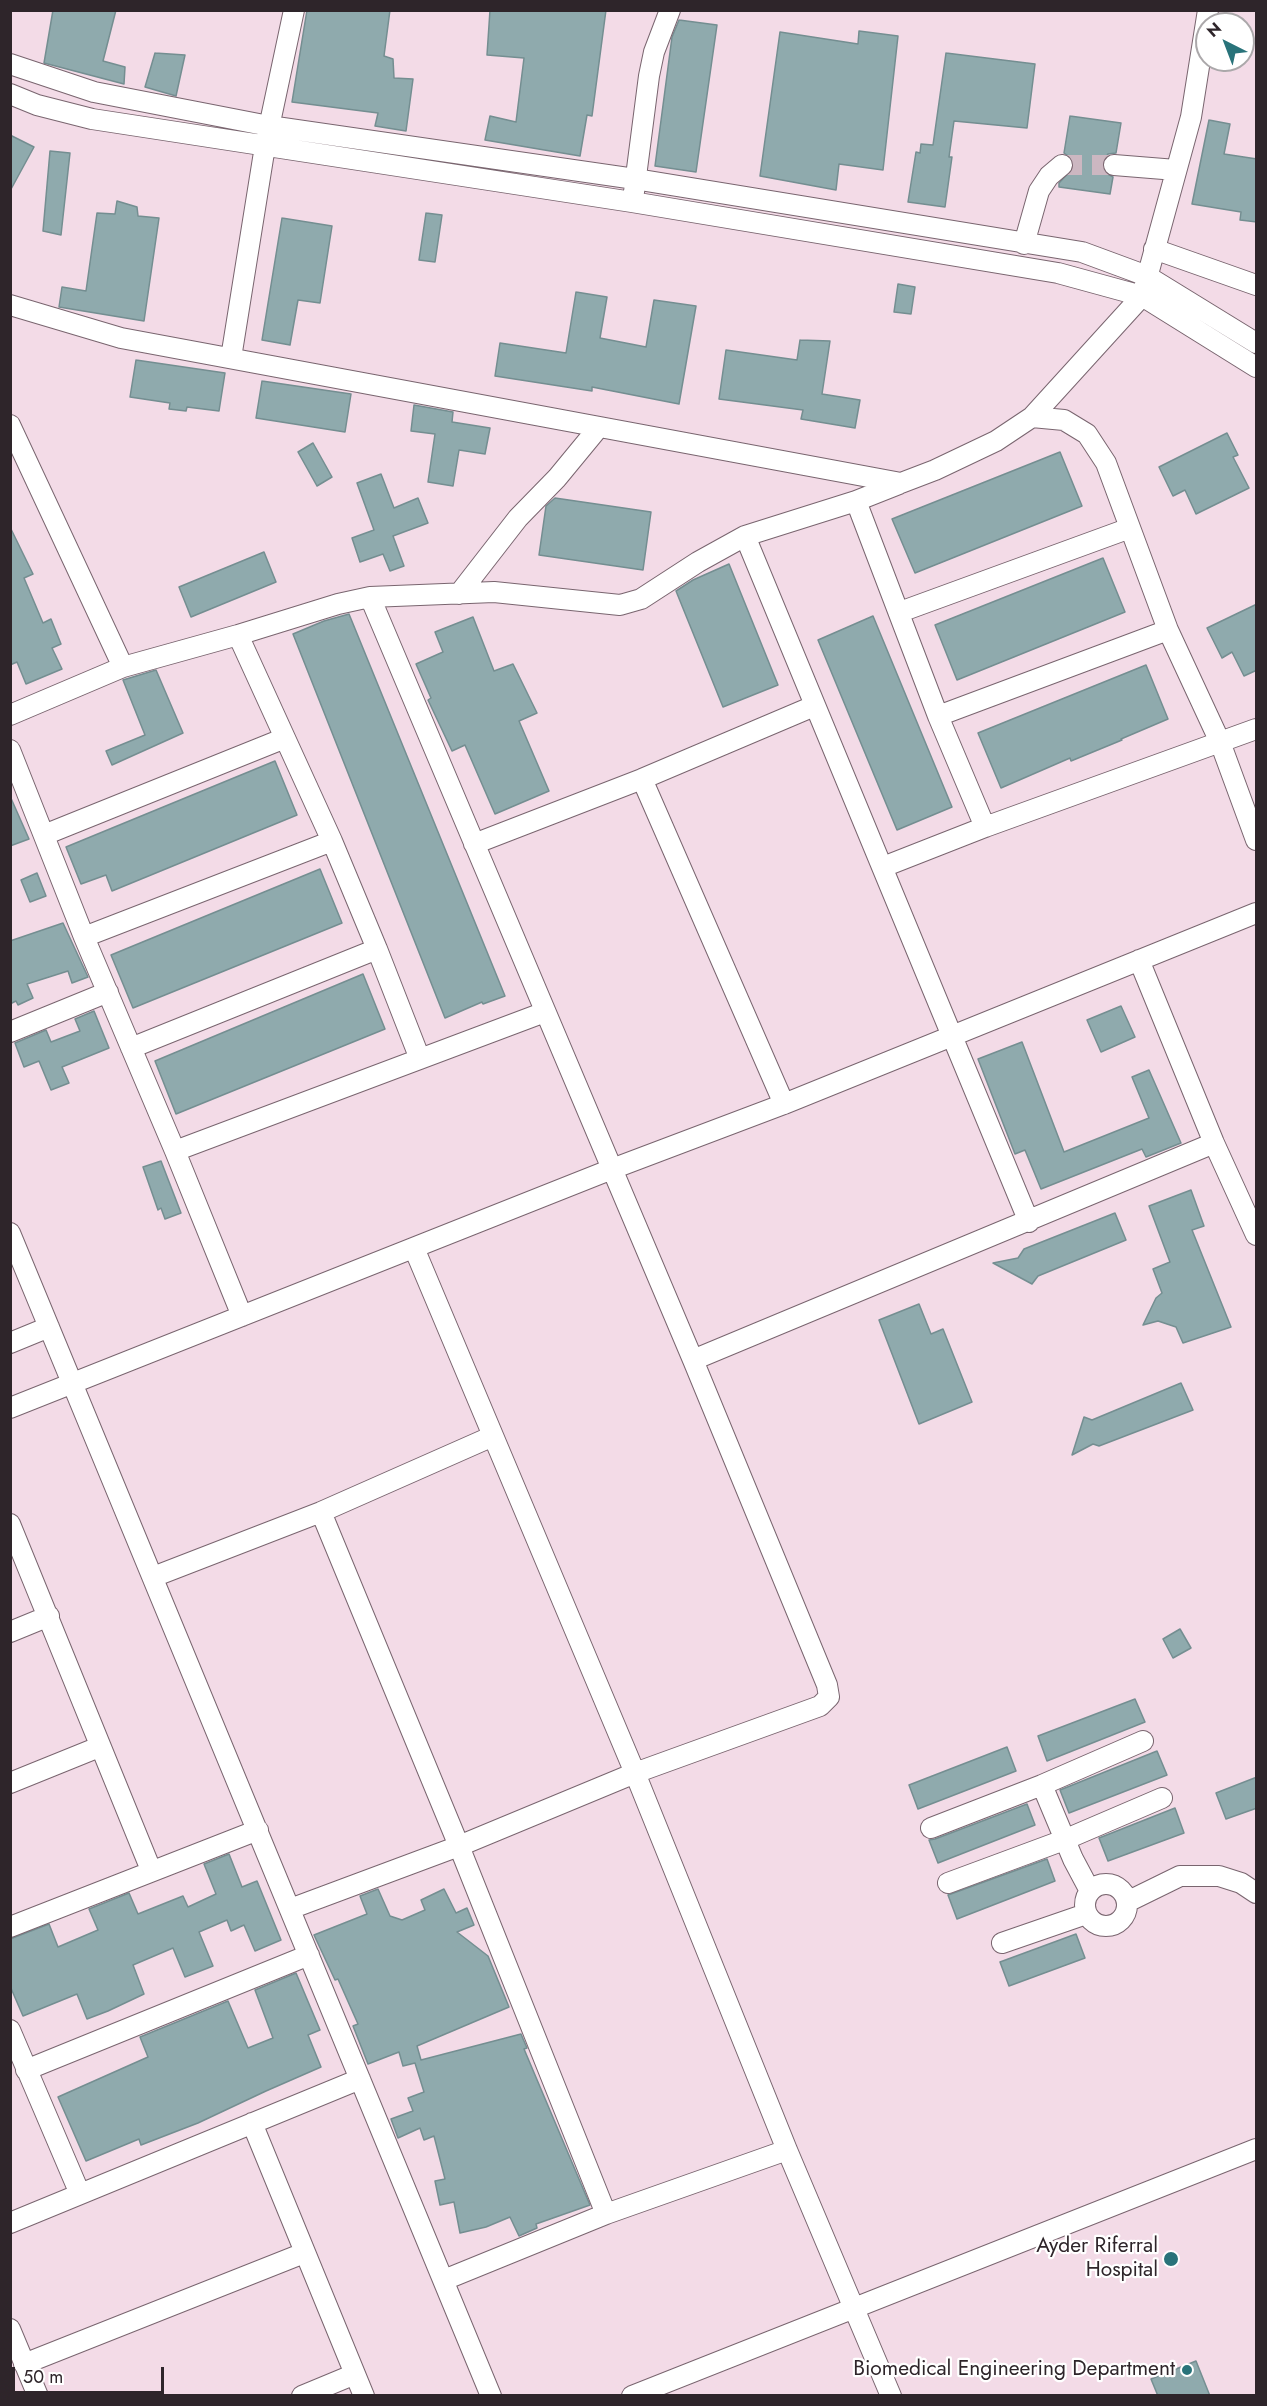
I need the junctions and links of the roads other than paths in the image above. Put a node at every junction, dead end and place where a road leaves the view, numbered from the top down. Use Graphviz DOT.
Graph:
graph roads {
  1 [pos="294,10"];
  2 [pos="670,10"];
  3 [pos="1208,10"];
  4 [pos="10,64"];
  5 [pos="94,92"];
  6 [pos="10,94"];
  7 [pos="92,119"];
  8 [pos="270,126"];
  9 [pos="265,146"];
  10 [pos="1062,165"];
  11 [pos="1114,165"];
  12 [pos="1176,170"];
  13 [pos="635,179"];
  14 [pos="743,197"];
  15 [pos="632,202"];
  16 [pos="738,219"];
  17 [pos="872,219"];
  18 [pos="870,242"];
  19 [pos="1023,244"];
  20 [pos="1154,249"];
  21 [pos="1147,276"];
  22 [pos="1257,285"];
  23 [pos="1142,296"];
  24 [pos="10,305"];
  25 [pos="1257,343"];
  26 [pos="231,358"];
  27 [pos="1257,367"];
  28 [pos="1032,417"];
  29 [pos="10,425"];
  30 [pos="599,427"];
  31 [pos="901,483"];
  32 [pos="856,501"];
  33 [pos="1130,528"];
  34 [pos="745,536"];
  35 [pos="459,594"];
  36 [pos="370,597"];
  37 [pos="900,612"];
  38 [pos="1168,630"];
  39 [pos="238,635"];
  40 [pos="123,667"];
  41 [pos="814,706"];
  42 [pos="10,715"];
  43 [pos="938,716"];
  44 [pos="1257,729"];
  45 [pos="285,738"];
  46 [pos="1220,742"];
  47 [pos="10,750"];
  48 [pos="642,779"];
  49 [pos="985,827"];
  50 [pos="44,835"];
  51 [pos="1257,840"];
  52 [pos="332,841"];
  53 [pos="474,844"];
  54 [pos="883,867"];
  55 [pos="1257,913"];
  56 [pos="84,937"];
  57 [pos="377,949"];
  58 [pos="1139,960"];
  59 [pos="108,992"];
  60 [pos="545,1012"];
  61 [pos="10,1032"];
  62 [pos="951,1037"];
  63 [pos="131,1047"];
  64 [pos="420,1059"];
  65 [pos="784,1104"];
  66 [pos="1214,1143"];
  67 [pos="175,1151"];
  68 [pos="612,1169"];
  69 [pos="1029,1222"];
  70 [pos="10,1233"];
  71 [pos="1257,1235"];
  72 [pos="414,1248"];
  73 [pos="242,1316"];
  74 [pos="49,1327"];
  75 [pos="10,1342"];
  76 [pos="693,1360"];
  77 [pos="73,1384"];
  78 [pos="10,1408"];
  79 [pos="493,1436"];
  80 [pos="321,1512"];
  81 [pos="10,1524"];
  82 [pos="153,1577"];
  83 [pos="49,1616"];
  84 [pos="10,1632"];
  85 [pos="1143,1741"];
  86 [pos="99,1747"];
  87 [pos="635,1773"];
  88 [pos="10,1783"];
  89 [pos="1042,1785"];
  90 [pos="1162,1798"];
  91 [pos="931,1828"];
  92 [pos="258,1830"];
  93 [pos="1064,1840"];
  94 [pos="459,1846"];
  95 [pos="151,1870"];
  96 [pos="948,1883"];
  97 [pos="1090,1891"];
  98 [pos="1257,1893"];
  99 [pos="1127,1902"];
  100 [pos="290,1909"];
  101 [pos="1086,1914"];
  102 [pos="10,1927"];
  103 [pos="1002,1943"];
  104 [pos="309,1955"];
  105 [pos="10,2030"];
  106 [pos="26,2070"];
  107 [pos="360,2079"];
  108 [pos="252,2123"];
  109 [pos="1257,2149"];
  110 [pos="787,2150"];
  111 [pos="80,2194"];
  112 [pos="606,2214"];
  113 [pos="10,2223"];
  114 [pos="304,2253"];
  115 [pos="444,2280"];
  116 [pos="854,2308"];
  117 [pos="10,2329"];
  118 [pos="24,2364"];
  119 [pos="355,2374"];
  120 [pos="38,2396"];
  121 [pos="302,2396"];
  122 [pos="364,2396"];
  123 [pos="491,2396"];
  124 [pos="632,2396"];
  125 [pos="891,2396"];
  1 -- 8 [label="street"];
  2 -- 13 [label="street"];
  3 -- 12 [label="street"];
  4 -- 5 [label="street"];
  5 -- 7 [label="street"];
  5 -- 8 [label="street"];
  6 -- 7 [label="street"];
  7 -- 9 [label="street"];
  8 -- 9 [label="street"];
  8 -- 13 [label="street"];
  9 -- 15 [label="street"];
  9 -- 26 [label="street"];
  10 -- 19 [label="street"];
  11 -- 12 [label="street"];
  12 -- 20 [label="street"];
  13 -- 14 [label="street"];
  13 -- 15 [label="street"];
  14 -- 16 [label="street"];
  14 -- 17 [label="street"];
  15 -- 16 [label="street"];
  16 -- 18 [label="street"];
  17 -- 18 [label="street"];
  17 -- 19 [label="street"];
  18 -- 23 [label="street"];
  19 -- 21 [label="street"];
  20 -- 21 [label="street"];
  20 -- 22 [label="street"];
  21 -- 23 [label="street"];
  21 -- 25 [label="street"];
  23 -- 27 [label="street"];
  23 -- 28 [label="street"];
  24 -- 26 [label="street"];
  26 -- 30 [label="street"];
  28 -- 31 [label="street"];
  28 -- 33 [label="street"];
  29 -- 40 [label="street"];
  30 -- 31 [label="street"];
  30 -- 35 [label="street"];
  31 -- 32 [label="street"];
  32 -- 34 [label="street"];
  32 -- 37 [label="street"];
  33 -- 37 [label="street"];
  33 -- 38 [label="street"];
  34 -- 35 [label="street"];
  34 -- 41 [label="street"];
  35 -- 36 [label="street"];
  36 -- 39 [label="street"];
  36 -- 53 [label="street"];
  37 -- 43 [label="street"];
  38 -- 43 [label="street"];
  38 -- 46 [label="street"];
  39 -- 40 [label="street"];
  39 -- 45 [label="street"];
  40 -- 42 [label="street"];
  41 -- 48 [label="street"];
  41 -- 54 [label="street"];
  43 -- 49 [label="street"];
  44 -- 46 [label="street"];
  45 -- 50 [label="street"];
  45 -- 52 [label="street"];
  46 -- 49 [label="street"];
  46 -- 51 [label="street"];
  47 -- 50 [label="street"];
  48 -- 53 [label="street"];
  48 -- 65 [label="street"];
  49 -- 54 [label="street"];
  50 -- 56 [label="street"];
  52 -- 56 [label="street"];
  52 -- 57 [label="street"];
  53 -- 60 [label="street"];
  54 -- 62 [label="street"];
  55 -- 58 [label="street"];
  56 -- 59 [label="street"];
  57 -- 63 [label="street"];
  57 -- 64 [label="street"];
  58 -- 62 [label="street"];
  58 -- 66 [label="street"];
  59 -- 61 [label="street"];
  59 -- 63 [label="street"];
  60 -- 64 [label="street"];
  60 -- 68 [label="street"];
  62 -- 65 [label="street"];
  62 -- 69 [label="street"];
  63 -- 67 [label="street"];
  64 -- 67 [label="street"];
  65 -- 68 [label="street"];
  66 -- 69 [label="street"];
  66 -- 71 [label="street"];
  67 -- 73 [label="street"];
  68 -- 72 [label="street"];
  68 -- 76 [label="street"];
  69 -- 76 [label="street"];
  70 -- 74 [label="street"];
  72 -- 73 [label="street"];
  72 -- 79 [label="street"];
  73 -- 77 [label="street"];
  74 -- 75 [label="street"];
  74 -- 77 [label="street"];
  76 -- 87 [label="street"];
  77 -- 78 [label="street"];
  77 -- 82 [label="street"];
  79 -- 80 [label="street"];
  79 -- 87 [label="street"];
  80 -- 82 [label="street"];
  80 -- 94 [label="street"];
  81 -- 83 [label="street"];
  82 -- 92 [label="street"];
  83 -- 84 [label="street"];
  83 -- 86 [label="street"];
  85 -- 89 [label="street"];
  86 -- 88 [label="street"];
  86 -- 95 [label="street"];
  87 -- 94 [label="street"];
  87 -- 110 [label="street"];
  89 -- 91 [label="street"];
  89 -- 93 [label="street"];
  90 -- 93 [label="street"];
  92 -- 95 [label="street"];
  92 -- 100 [label="street"];
  93 -- 96 [label="street"];
  93 -- 97 [label="street"];
  94 -- 100 [label="street"];
  94 -- 112 [label="street"];
  95 -- 102 [label="street"];
  97 -- 99 [label="street"];
  97 -- 101 [label="street"];
  98 -- 99 [label="street"];
  99 -- 101 [label="street"];
  100 -- 104 [label="street"];
  101 -- 103 [label="street"];
  104 -- 106 [label="street"];
  104 -- 107 [label="street"];
  105 -- 106 [label="street"];
  106 -- 111 [label="street"];
  107 -- 108 [label="street"];
  107 -- 115 [label="street"];
  108 -- 111 [label="street"];
  108 -- 114 [label="street"];
  109 -- 116 [label="street"];
  110 -- 112 [label="street"];
  110 -- 116 [label="street"];
  111 -- 113 [label="street"];
  112 -- 115 [label="street"];
  114 -- 118 [label="street"];
  114 -- 119 [label="street"];
  115 -- 123 [label="street"];
  116 -- 124 [label="street"];
  116 -- 125 [label="street"];
  117 -- 118 [label="street"];
  118 -- 120 [label="street"];
  119 -- 121 [label="street"];
  119 -- 122 [label="street"];
}
